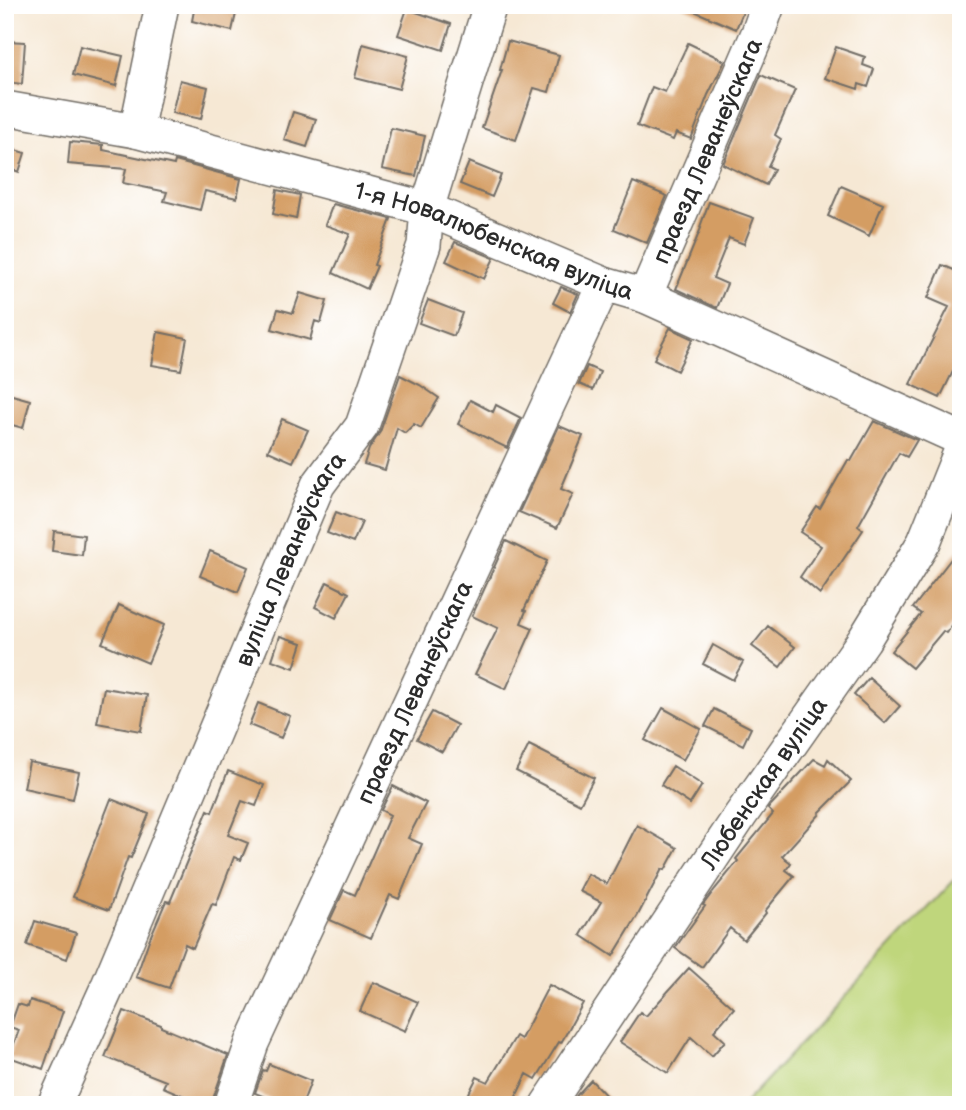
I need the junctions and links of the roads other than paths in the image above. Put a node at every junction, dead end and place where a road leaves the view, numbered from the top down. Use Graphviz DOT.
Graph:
graph roads {
  1 [pos="162,5"];
  2 [pos="490,5"];
  3 [pos="768,5"];
  4 [pos="5,108"];
  5 [pos="136,131"];
  6 [pos="427,209"];
  7 [pos="604,284"];
  8 [pos="645,296"];
  9 [pos="961,439"];
  10 [pos="961,450"];
  11 [pos="54,1105"];
  12 [pos="230,1105"];
  13 [pos="548,1105"];
  1 -- 5 [label="street"];
  2 -- 6 [label="street, вуліца Леванеўскага"];
  3 -- 8 [label="street, праезд Леванеўскага"];
  4 -- 5 [label="street, 1-я Новалюбенская вуліца"];
  5 -- 6 [label="street, 1-я Новалюбенская вуліца"];
  6 -- 7 [label="street, 1-я Новалюбенская вуліца"];
  6 -- 11 [label="street, вуліца Леванеўскага"];
  7 -- 8 [label="street, 1-я Новалюбенская вуліца"];
  7 -- 12 [label="street, праезд Леванеўскага"];
  8 -- 9 [label="street, 1-я Новалюбенская вуліца"];
  10 -- 13 [label="street, Любенская вуліца"];
}
